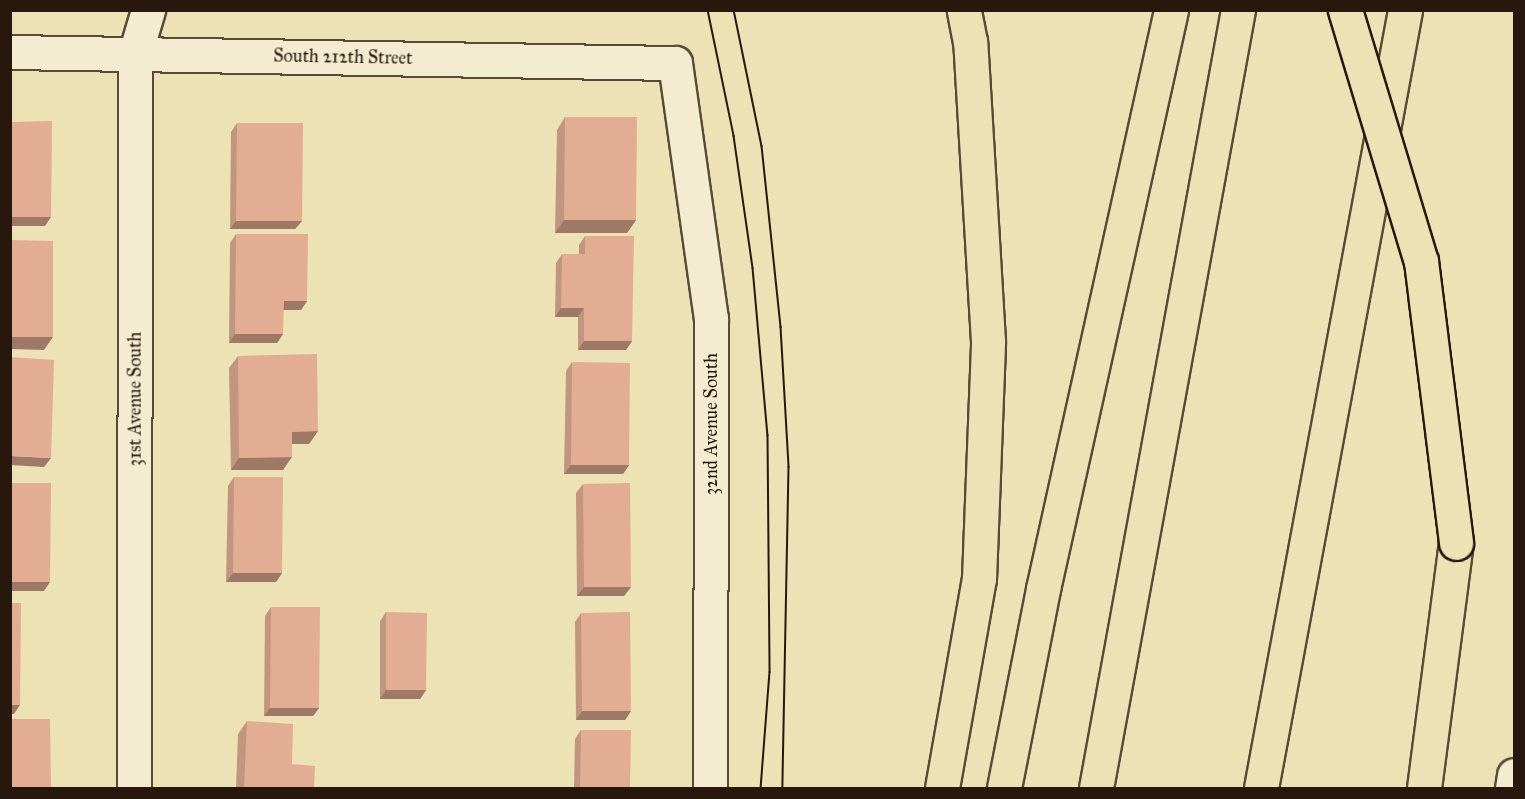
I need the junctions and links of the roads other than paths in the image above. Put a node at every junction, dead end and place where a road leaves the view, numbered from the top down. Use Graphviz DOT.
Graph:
graph roads {
  1 [pos="148,10"];
  2 [pos="964,10"];
  3 [pos="1170,10"];
  4 [pos="1238,10"];
  5 [pos="1345,10"];
  6 [pos="1405,10"];
  7 [pos="10,52"];
  8 [pos="135,54"];
  9 [pos="675,63"];
  10 [pos="1515,775"];
  11 [pos="134,789"];
  12 [pos="710,789"];
  13 [pos="942,789"];
  14 [pos="1004,789"];
  15 [pos="1096,789"];
  16 [pos="1261,789"];
  17 [pos="1424,789"];
  18 [pos="1512,789"];
  1 -- 8 [label="street, 31st Avenue South"];
  2 -- 13 [label="highway"];
  3 -- 14 [label="highway"];
  4 -- 15 [label="highway"];
  5 -- 17 [label="highway, bridge"];
  6 -- 16 [label="highway"];
  7 -- 8 [label="street, South 212th Street"];
  8 -- 9 [label="street, South 212th Street"];
  8 -- 11 [label="street, 31st Avenue South"];
  9 -- 12 [label="street, 32nd Avenue South"];
  10 -- 18 [label="street"];
}
